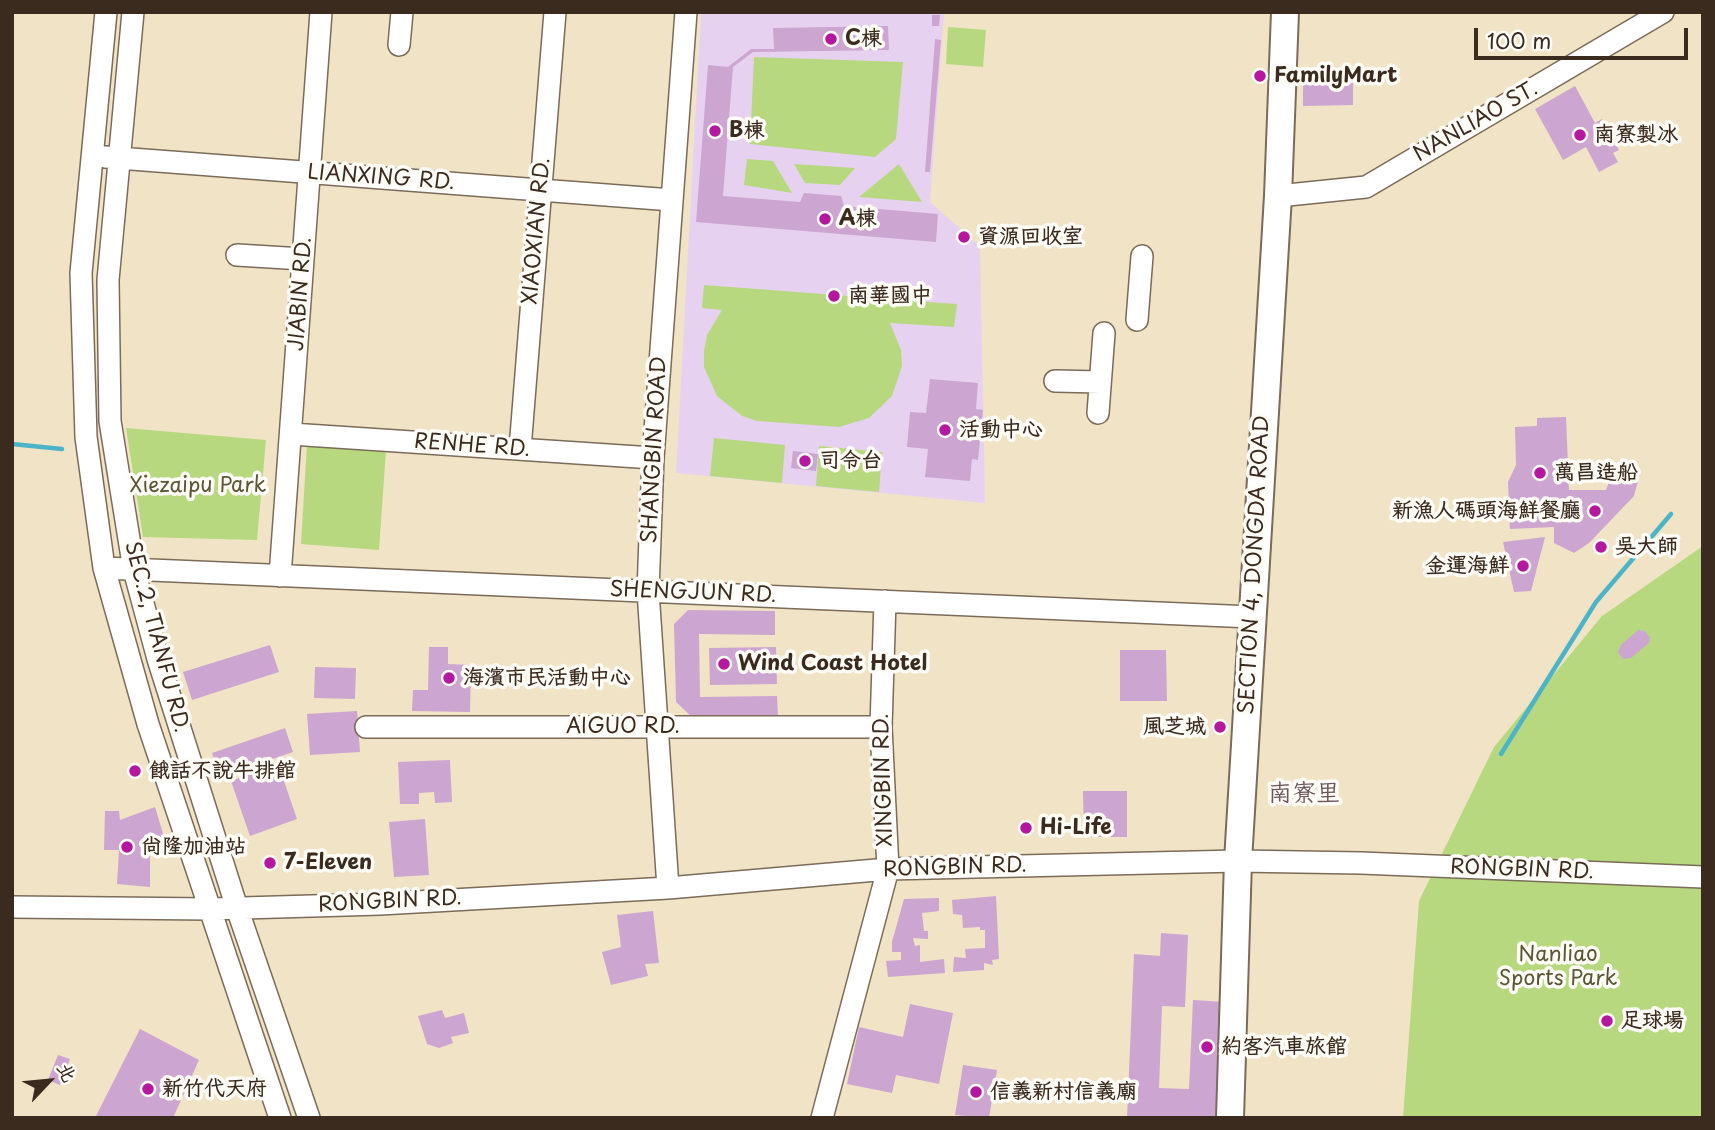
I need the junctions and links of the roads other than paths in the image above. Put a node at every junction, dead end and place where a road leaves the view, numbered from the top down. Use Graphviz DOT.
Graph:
graph roads {
  1 [pos="106,12"];
  2 [pos="133,12"];
  3 [pos="321,12"];
  4 [pos="402,12"];
  5 [pos="555,12"];
  6 [pos="686,12"];
  7 [pos="1284,12"];
  8 [pos="1663,12"];
  9 [pos="399,46"];
  10 [pos="90,156"];
  11 [pos="119,158"];
  12 [pos="310,173"];
  13 [pos="540,190"];
  14 [pos="1278,196"];
  15 [pos="672,200"];
  16 [pos="237,255"];
  17 [pos="1142,256"];
  18 [pos="303,259"];
  19 [pos="1137,320"];
  20 [pos="1104,333"];
  21 [pos="1055,381"];
  22 [pos="1100,382"];
  23 [pos="1098,413"];
  24 [pos="290,434"];
  25 [pos="520,449"];
  26 [pos="653,458"];
  27 [pos="104,568"];
  28 [pos="134,570"];
  29 [pos="280,576"];
  30 [pos="648,592"];
  31 [pos="885,601"];
  32 [pos="1252,617"];
  33 [pos="366,727"];
  34 [pos="656,727"];
  35 [pos="881,727"];
  36 [pos="1238,861"];
  37 [pos="888,869"];
  38 [pos="1703,877"];
  39 [pos="668,888"];
  40 [pos="12,907"];
  41 [pos="237,908"];
  42 [pos="209,909"];
  43 [pos="280,1118"];
  44 [pos="309,1118"];
  45 [pos="822,1118"];
  46 [pos="1230,1118"];
  1 -- 10 [label="street, SEC.2, TIANFU RD."];
  2 -- 11 [label="street, SEC.2, TIANFU RD."];
  3 -- 12 [label="street, JIABIN RD."];
  4 -- 9 [label="street"];
  5 -- 13 [label="street, XIAOXIAN RD."];
  6 -- 15 [label="street, SHANGBIN ROAD"];
  7 -- 14 [label="main road, SECTION 4, DONGDA ROAD"];
  8 -- 14 [label="street, NANLIAO ST."];
  10 -- 11 [label="street, LIANXING RD."];
  10 -- 27 [label="street, SEC.2, TIANFU RD."];
  11 -- 12 [label="street, LIANXING RD."];
  11 -- 28 [label="street, SEC.2, TIANFU RD."];
  12 -- 13 [label="street, LIANXING RD."];
  12 -- 18 [label="street, JIABIN RD."];
  13 -- 15 [label="street, LIANXING RD."];
  13 -- 25 [label="street, XIAOXIAN RD."];
  14 -- 32 [label="main road, SECTION 4, DONGDA ROAD"];
  15 -- 26 [label="street, SHANGBIN ROAD"];
  16 -- 18 [label="street"];
  17 -- 19 [label="street"];
  18 -- 24 [label="street, JIABIN RD."];
  20 -- 22 [label="street"];
  21 -- 22 [label="street"];
  22 -- 23 [label="street"];
  24 -- 25 [label="street, RENHE RD."];
  24 -- 29 [label="street, JIABIN RD."];
  25 -- 26 [label="street, RENHE RD."];
  26 -- 30 [label="street, SHANGBIN ROAD"];
  27 -- 28 [label="street, SHENGJUN RD."];
  27 -- 42 [label="street, SEC.2, TIANFU RD."];
  28 -- 29 [label="street, SHENGJUN RD."];
  28 -- 41 [label="street, SEC.2, TIANFU RD."];
  29 -- 30 [label="street, SHENGJUN RD."];
  30 -- 31 [label="street, SHENGJUN RD."];
  30 -- 34 [label="street, SHANGBIN ROAD"];
  31 -- 32 [label="street, SHENGJUN RD."];
  31 -- 35 [label="street, XINGBIN RD."];
  32 -- 36 [label="main road, SECTION 4, DONGDA ROAD"];
  33 -- 34 [label="street, AIGUO RD."];
  34 -- 35 [label="street, AIGUO RD."];
  34 -- 39 [label="street, SHANGBIN ROAD"];
  35 -- 37 [label="street, XINGBIN RD."];
  36 -- 37 [label="street, RONGBIN RD."];
  36 -- 38 [label="street, RONGBIN RD."];
  36 -- 46 [label="main road, SECTION 4, DONGDA ROAD"];
  37 -- 39 [label="street, RONGBIN RD."];
  37 -- 45 [label="street, XINGBIN RD."];
  39 -- 41 [label="street, RONGBIN RD."];
  40 -- 42 [label="street, RONGBIN RD."];
  41 -- 42 [label="street, RONGBIN RD."];
  41 -- 44 [label="street, SEC.2, TIANFU RD."];
  42 -- 43 [label="street, SEC.2, TIANFU RD."];
}
